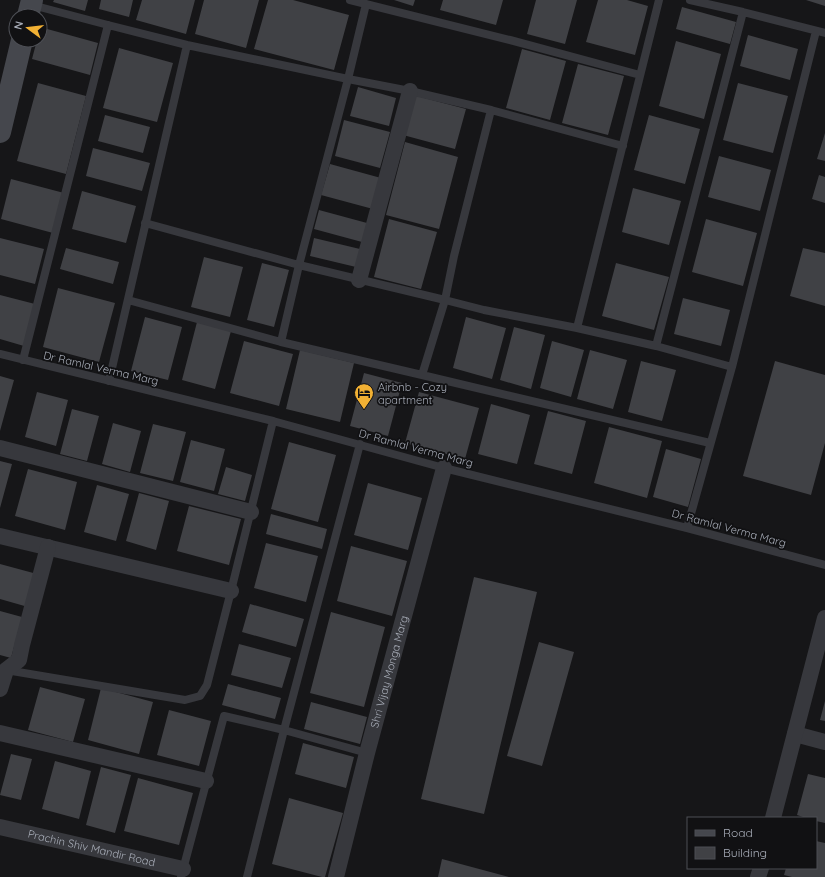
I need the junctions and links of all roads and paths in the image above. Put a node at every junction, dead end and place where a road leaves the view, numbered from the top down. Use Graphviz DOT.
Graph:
graph roads {
  1 [pos="350,0"];
  2 [pos="659,0"];
  3 [pos="690,0"];
  4 [pos="366,4"];
  5 [pos="30,7"];
  6 [pos="743,12"];
  7 [pos="108,25"];
  8 [pos="816,31"];
  9 [pos="825,33"];
  10 [pos="187,45"];
  11 [pos="20,48"];
  12 [pos="640,75"];
  13 [pos="348,79"];
  14 [pos="410,91"];
  15 [pos="491,110"];
  16 [pos="0,132"];
  17 [pos="623,146"];
  18 [pos="145,224"];
  19 [pos="299,265"];
  20 [pos="359,280"];
  21 [pos="128,300"];
  22 [pos="445,300"];
  23 [pos="577,328"];
  24 [pos="281,342"];
  25 [pos="656,346"];
  26 [pos="0,354"];
  27 [pos="24,360"];
  28 [pos="732,367"];
  29 [pos="422,375"];
  30 [pos="109,380"];
  31 [pos="273,421"];
  32 [pos="360,444"];
  33 [pos="710,444"];
  34 [pos="0,448"];
  35 [pos="444,468"];
  36 [pos="251,512"];
  37 [pos="686,528"];
  38 [pos="0,536"];
  39 [pos="48,547"];
  40 [pos="825,565"];
  41 [pos="231,591"];
  42 [pos="825,618"];
  43 [pos="821,651"];
  44 [pos="6,670"];
  45 [pos="0,689"];
  46 [pos="284,730"];
  47 [pos="0,733"];
  48 [pos="794,734"];
  49 [pos="825,742"];
  50 [pos="367,752"];
  51 [pos="206,781"];
  52 [pos="773,817"];
  53 [pos="0,827"];
  54 [pos="182,873"];
  55 [pos="247,877"];
  56 [pos="336,877"];
  1 -- 4 [label="lane"];
  2 -- 12 [label="lane"];
  3 -- 6 [label="lane"];
  4 -- 12 [label="lane"];
  4 -- 13 [label="lane"];
  5 -- 7 [label="lane"];
  6 -- 8 [label="lane"];
  6 -- 25 [label="lane"];
  7 -- 10 [label="lane"];
  7 -- 27 [label="lane"];
  8 -- 9 [label="lane"];
  8 -- 28 [label="lane"];
  10 -- 13 [label="lane"];
  10 -- 18 [label="lane"];
  11 -- 16 [label="street"];
  12 -- 17 [label="lane"];
  13 -- 14 [label="lane"];
  13 -- 19 [label="lane"];
  14 -- 15 [label="lane"];
  14 -- 20 [label="street"];
  15 -- 17 [label="lane"];
  15 -- 22 [label="lane"];
  17 -- 23 [label="lane"];
  18 -- 19 [label="lane"];
  18 -- 21 [label="lane"];
  19 -- 20 [label="lane"];
  19 -- 24 [label="lane"];
  20 -- 22 [label="lane"];
  21 -- 24 [label="lane"];
  21 -- 30 [label="lane"];
  22 -- 23 [label="lane"];
  22 -- 29 [label="lane"];
  23 -- 25 [label="lane"];
  24 -- 29 [label="lane"];
  25 -- 28 [label="lane"];
  26 -- 27 [label="lane, Dr Ramlal Verma Marg"];
  27 -- 30 [label="lane, Dr Ramlal Verma Marg"];
  28 -- 33 [label="lane"];
  29 -- 33 [label="lane"];
  30 -- 31 [label="lane, Dr Ramlal Verma Marg"];
  31 -- 32 [label="lane, Dr Ramlal Verma Marg"];
  31 -- 36 [label="lane"];
  32 -- 35 [label="lane, Dr Ramlal Verma Marg"];
  32 -- 46 [label="lane"];
  33 -- 37 [label="lane"];
  34 -- 36 [label="street"];
  35 -- 37 [label="lane, Dr Ramlal Verma Marg"];
  35 -- 50 [label="street, Shri Vijay Monga Marg"];
  36 -- 41 [label="lane"];
  37 -- 40 [label="lane, Dr Ramlal Verma Marg"];
  38 -- 39 [label="street"];
  39 -- 41 [label="street"];
  39 -- 44 [label="street"];
  41 -- 44 [label="lane"];
  42 -- 43 [label="street"];
  43 -- 48 [label="street"];
  44 -- 45 [label="street"];
  46 -- 50 [label="lane"];
  46 -- 51 [label="lane"];
  46 -- 55 [label="lane"];
  47 -- 51 [label="street"];
  48 -- 49 [label="street"];
  48 -- 52 [label="street"];
  50 -- 56 [label="street, Shri Vijay Monga Marg"];
  51 -- 54 [label="lane"];
  53 -- 54 [label="street, Prachin Shiv Mandir Road"];
}
